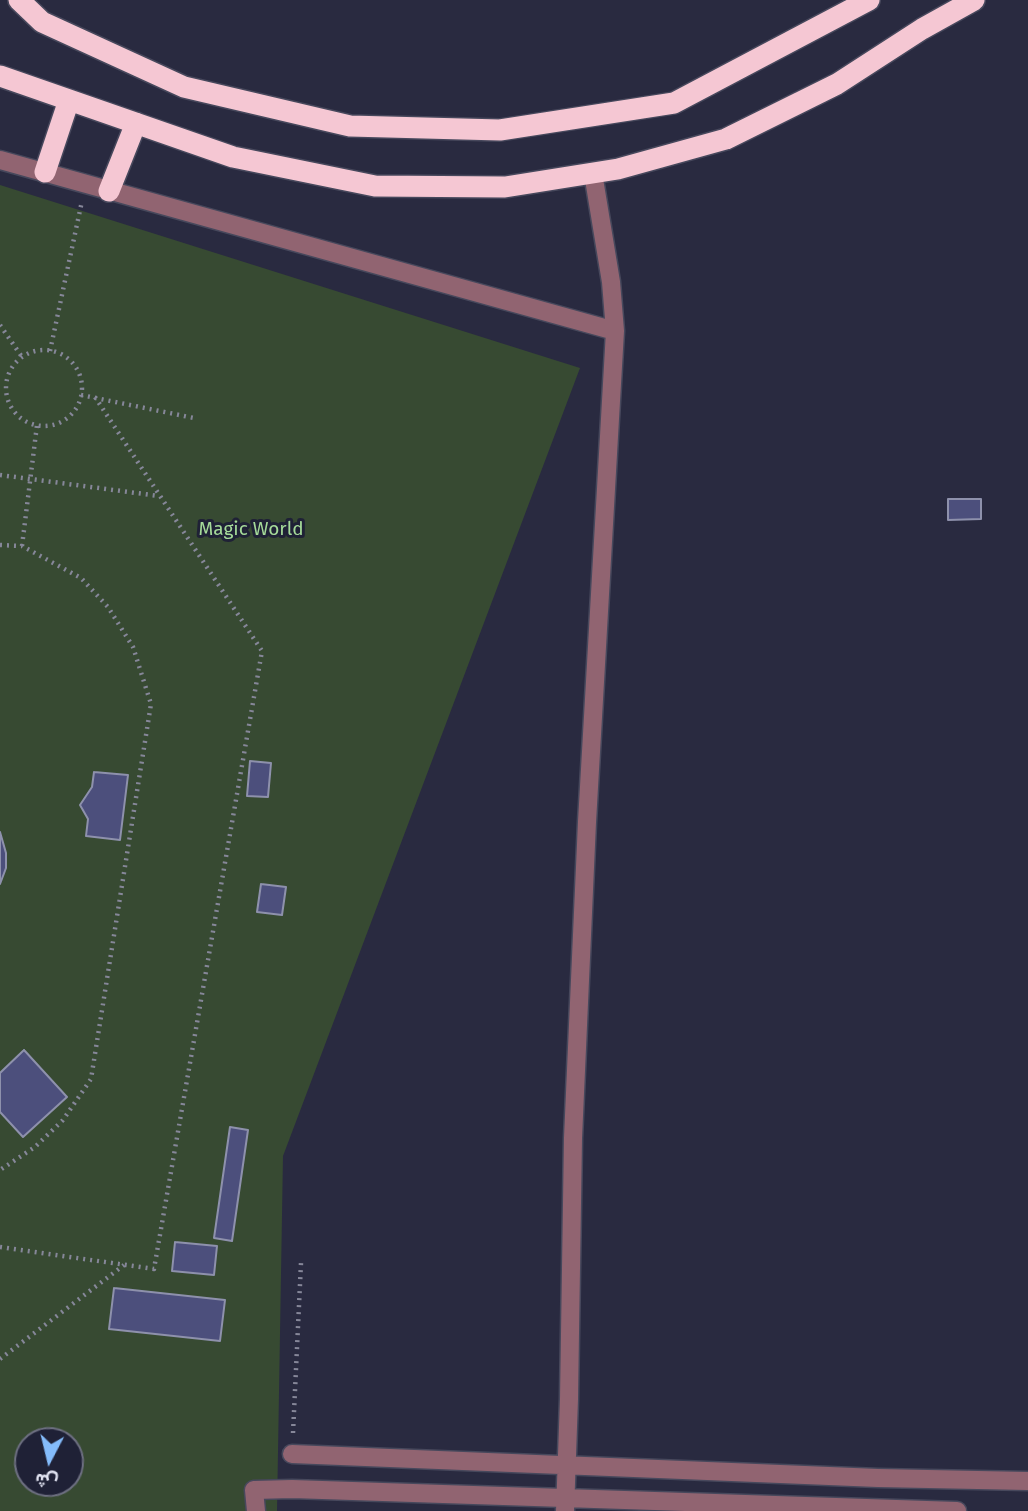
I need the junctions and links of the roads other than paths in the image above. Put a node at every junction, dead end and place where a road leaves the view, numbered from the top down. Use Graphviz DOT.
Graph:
graph roads {
  1 [pos="19,0"];
  2 [pos="869,0"];
  3 [pos="974,0"];
  4 [pos="0,76"];
  5 [pos="69,100"];
  6 [pos="136,124"];
  7 [pos="0,160"];
  8 [pos="45,172"];
  9 [pos="593,173"];
  10 [pos="109,191"];
  11 [pos="615,331"];
  12 [pos="292,1454"];
  13 [pos="566,1464"];
  14 [pos="1028,1481"];
  15 [pos="565,1504"];
  16 [pos="256,1511"];
  17 [pos="957,1511"];
  1 -- 2 [label="highway"];
  3 -- 9 [label="highway"];
  4 -- 5 [label="highway"];
  5 -- 6 [label="highway"];
  5 -- 8 [label="highway"];
  6 -- 9 [label="highway"];
  6 -- 10 [label="highway"];
  7 -- 8 [label="street"];
  8 -- 10 [label="street"];
  9 -- 11 [label="street"];
  10 -- 11 [label="street"];
  11 -- 13 [label="street"];
  12 -- 13 [label="street"];
  13 -- 14 [label="street"];
  13 -- 15 [label="street"];
  15 -- 16 [label="street"];
  15 -- 17 [label="street"];
}
